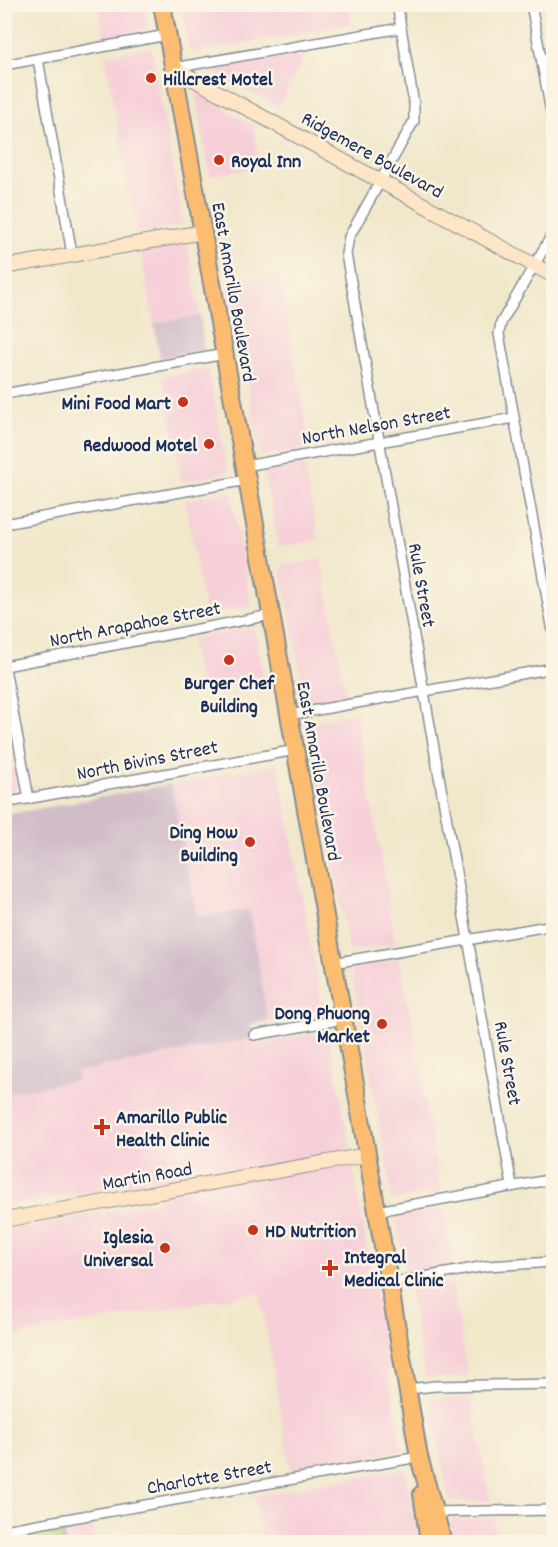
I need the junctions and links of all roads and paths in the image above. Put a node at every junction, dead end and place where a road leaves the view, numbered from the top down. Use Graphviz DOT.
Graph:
graph roads {
  1 [pos="162,4"];
  2 [pos="397,4"];
  3 [pos="531,4"];
  4 [pos="401,28"];
  5 [pos="167,35"];
  6 [pos="38,59"];
  7 [pos="4,65"];
  8 [pos="173,68"];
  9 [pos="554,128"];
  10 [pos="381,180"];
  11 [pos="554,231"];
  12 [pos="203,232"];
  13 [pos="72,254"];
  14 [pos="534,266"];
  15 [pos="4,267"];
  16 [pos="554,276"];
  17 [pos="225,354"];
  18 [pos="4,394"];
  19 [pos="514,418"];
  20 [pos="380,442"];
  21 [pos="246,473"];
  22 [pos="4,524"];
  23 [pos="271,615"];
  24 [pos="554,637"];
  25 [pos="5,664"];
  26 [pos="554,668"];
  27 [pos="423,691"];
  28 [pos="290,715"];
  29 [pos="296,750"];
  30 [pos="28,799"];
  31 [pos="4,804"];
  32 [pos="554,925"];
  33 [pos="468,940"];
  34 [pos="333,963"];
  35 [pos="344,1019"];
  36 [pos="254,1035"];
  37 [pos="368,1155"];
  38 [pos="554,1179"];
  39 [pos="512,1186"];
  40 [pos="377,1211"];
  41 [pos="4,1220"];
  42 [pos="554,1262"];
  43 [pos="390,1283"];
  44 [pos="554,1384"];
  45 [pos="408,1389"];
  46 [pos="419,1457"];
  47 [pos="554,1510"];
  48 [pos="430,1513"];
  49 [pos="4,1530"];
  50 [pos="429,1542"];
  51 [pos="443,1542"];
  1 -- 5 [label="highway, East Amarillo Boulevard"];
  2 -- 4 [label="street, Rule Street"];
  3 -- 9 [label="street"];
  4 -- 8 [label="street"];
  4 -- 10 [label="street, Rule Street"];
  5 -- 6 [label="street"];
  5 -- 8 [label="highway, East Amarillo Boulevard"];
  6 -- 7 [label="street"];
  6 -- 13 [label="street"];
  8 -- 10 [label="street, Ridgemere Boulevard"];
  8 -- 12 [label="highway, East Amarillo Boulevard"];
  10 -- 14 [label="street, Ridgemere Boulevard"];
  10 -- 20 [label="street, Rule Street"];
  11 -- 14 [label="street"];
  12 -- 13 [label="street"];
  12 -- 17 [label="highway, East Amarillo Boulevard"];
  13 -- 15 [label="street"];
  14 -- 16 [label="street, Ridgemere Boulevard"];
  14 -- 19 [label="street"];
  17 -- 18 [label="street"];
  17 -- 21 [label="highway, East Amarillo Boulevard"];
  19 -- 20 [label="street, North Nelson Street"];
  19 -- 24 [label="street"];
  20 -- 21 [label="street, North Nelson Street"];
  20 -- 27 [label="street, Rule Street"];
  21 -- 22 [label="street, North Nelson Street"];
  21 -- 23 [label="highway, East Amarillo Boulevard"];
  23 -- 25 [label="street, North Arapahoe Street"];
  23 -- 28 [label="highway, East Amarillo Boulevard"];
  25 -- 30 [label="street"];
  26 -- 27 [label="street"];
  27 -- 28 [label="street"];
  27 -- 33 [label="street, Rule Street"];
  28 -- 29 [label="highway, East Amarillo Boulevard"];
  29 -- 30 [label="street, North Bivins Street"];
  29 -- 34 [label="highway, East Amarillo Boulevard"];
  30 -- 31 [label="street, North Bivins Street"];
  32 -- 33 [label="street"];
  33 -- 34 [label="street"];
  33 -- 39 [label="street, Rule Street"];
  34 -- 35 [label="highway, East Amarillo Boulevard"];
  35 -- 36 [label="street"];
  35 -- 37 [label="highway, East Amarillo Boulevard"];
  37 -- 40 [label="highway, East Amarillo Boulevard"];
  37 -- 41 [label="street, Martin Road"];
  38 -- 39 [label="street"];
  39 -- 40 [label="street"];
  40 -- 43 [label="highway, East Amarillo Boulevard"];
  42 -- 43 [label="street"];
  43 -- 45 [label="highway, East Amarillo Boulevard"];
  44 -- 45 [label="street"];
  45 -- 46 [label="highway, East Amarillo Boulevard"];
  46 -- 48 [label="highway, East Amarillo Boulevard"];
  46 -- 49 [label="street, Charlotte Street"];
  47 -- 48 [label="street"];
  48 -- 50 [label="highway"];
  48 -- 51 [label="highway"];
}
